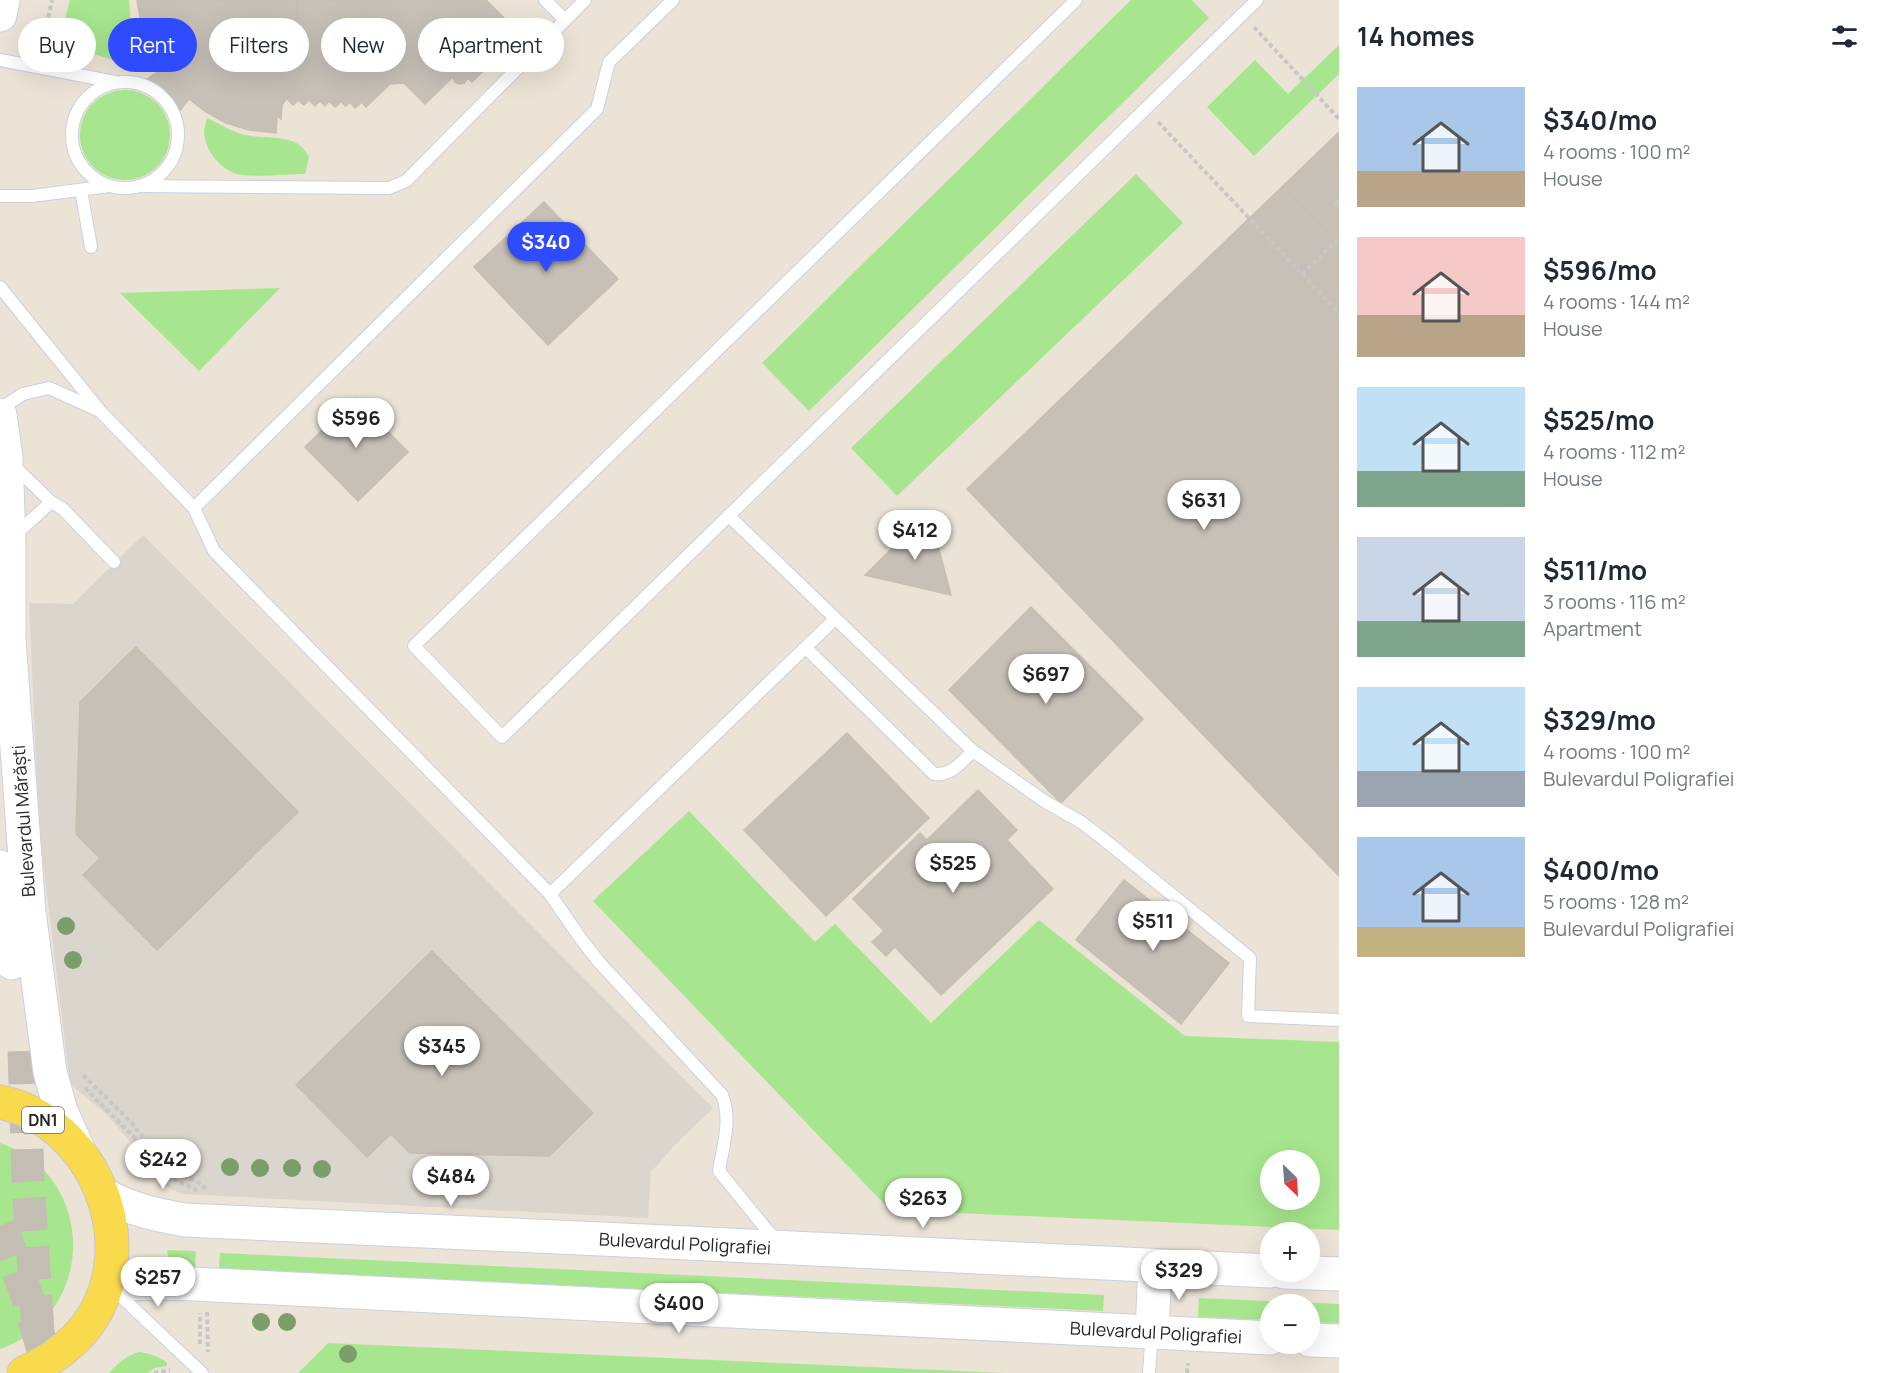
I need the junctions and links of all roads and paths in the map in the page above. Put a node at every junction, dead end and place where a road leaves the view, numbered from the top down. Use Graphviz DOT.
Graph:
graph roads {
  1 [pos="3,0"];
  2 [pos="52,0"];
  3 [pos="544,0"];
  4 [pos="585,0"];
  5 [pos="673,0"];
  6 [pos="1076,0"];
  7 [pos="1257,0"];
  8 [pos="1242,14"];
  9 [pos="0,15"];
  10 [pos="48,18"];
  11 [pos="565,20"];
  12 [pos="0,60"];
  13 [pos="116,82"];
  14 [pos="1146,109"];
  15 [pos="1339,119"];
  16 [pos="110,186"];
  17 [pos="139,186"];
  18 [pos="81,190"];
  19 [pos="0,196"];
  20 [pos="1339,201"];
  21 [pos="1339,207"];
  22 [pos="1339,238"];
  23 [pos="92,247"];
  24 [pos="1302,274"];
  25 [pos="0,287"];
  26 [pos="1339,313"];
  27 [pos="0,409"];
  28 [pos="101,411"];
  29 [pos="0,415"];
  30 [pos="6,458"];
  31 [pos="51,502"];
  32 [pos="194,508"];
  33 [pos="729,516"];
  34 [pos="9,541"];
  35 [pos="114,562"];
  36 [pos="835,619"];
  37 [pos="806,648"];
  38 [pos="973,751"];
  39 [pos="0,867"];
  40 [pos="550,894"];
  41 [pos="1339,1020"];
  42 [pos="36,1059"];
  43 [pos="0,1102"];
  44 [pos="78,1149"];
  45 [pos="103,1194"];
  46 [pos="211,1196"];
  47 [pos="785,1248"];
  48 [pos="1155,1266"];
  49 [pos="1260,1271"];
  50 [pos="1320,1274"];
  51 [pos="1339,1275"];
  52 [pos="108,1284"];
  53 [pos="207,1305"];
  54 [pos="1152,1332"];
  55 [pos="1260,1337"];
  56 [pos="1320,1340"];
  57 [pos="1339,1341"];
  58 [pos="208,1352"];
  59 [pos="55,1363"];
  60 [pos="24,1373"];
  61 [pos="202,1373"];
  62 [pos="1149,1373"];
  1 -- 9 [label="main road"];
  2 -- 10 [label="path"];
  3 -- 11 [label="lane"];
  4 -- 11 [label="lane"];
  5 -- 32 [label="lane"];
  6 -- 33 [label="lane"];
  7 -- 8 [label="lane"];
  8 -- 14 [label="lane"];
  8 -- 15 [label="path"];
  11 -- 17 [label="lane"];
  12 -- 13 [label="lane"];
  13 -- 16 [label="lane"];
  13 -- 17 [label="lane"];
  14 -- 24 [label="path"];
  14 -- 33 [label="lane"];
  16 -- 17 [label="lane"];
  16 -- 18 [label="lane"];
  18 -- 19 [label="lane"];
  18 -- 23 [label="lane"];
  20 -- 21 [label="path"];
  22 -- 24 [label="path"];
  24 -- 26 [label="path"];
  25 -- 28 [label="lane"];
  27 -- 28 [label="lane"];
  28 -- 32 [label="lane"];
  29 -- 30 [label="main road, Bulevardul Mărăști"];
  30 -- 31 [label="lane"];
  30 -- 34 [label="main road, Bulevardul Mărăști"];
  31 -- 34 [label="lane"];
  31 -- 35 [label="lane"];
  32 -- 40 [label="lane"];
  33 -- 36 [label="lane"];
  34 -- 42 [label="main road, Bulevardul Mărăști"];
  36 -- 37 [label="lane"];
  36 -- 38 [label="lane"];
  37 -- 38 [label="lane"];
  37 -- 40 [label="lane"];
  38 -- 41 [label="lane"];
  39 -- 42 [label="main road"];
  40 -- 47 [label="lane"];
  42 -- 44 [label="main road, Bulevardul Mărăști"];
  42 -- 46 [label="path"];
  43 -- 44 [label="main road, DN1"];
  44 -- 45 [label="main road, DN1"];
  45 -- 47 [label="main road, Bulevardul Poligrafiei"];
  45 -- 52 [label="main road, DN1"];
  47 -- 48 [label="main road, Bulevardul Poligrafiei"];
  48 -- 49 [label="main road, Bulevardul Poligrafiei"];
  48 -- 54 [label="main road"];
  50 -- 51 [label="main road"];
  52 -- 54 [label="main road, Bulevardul Poligrafiei"];
  52 -- 59 [label="main road, DN1"];
  52 -- 61 [label="lane"];
  53 -- 58 [label="path"];
  54 -- 55 [label="main road, Bulevardul Poligrafiei"];
  54 -- 62 [label="lane"];
  56 -- 57 [label="main road"];
  59 -- 60 [label="main road, DN1"];
}
